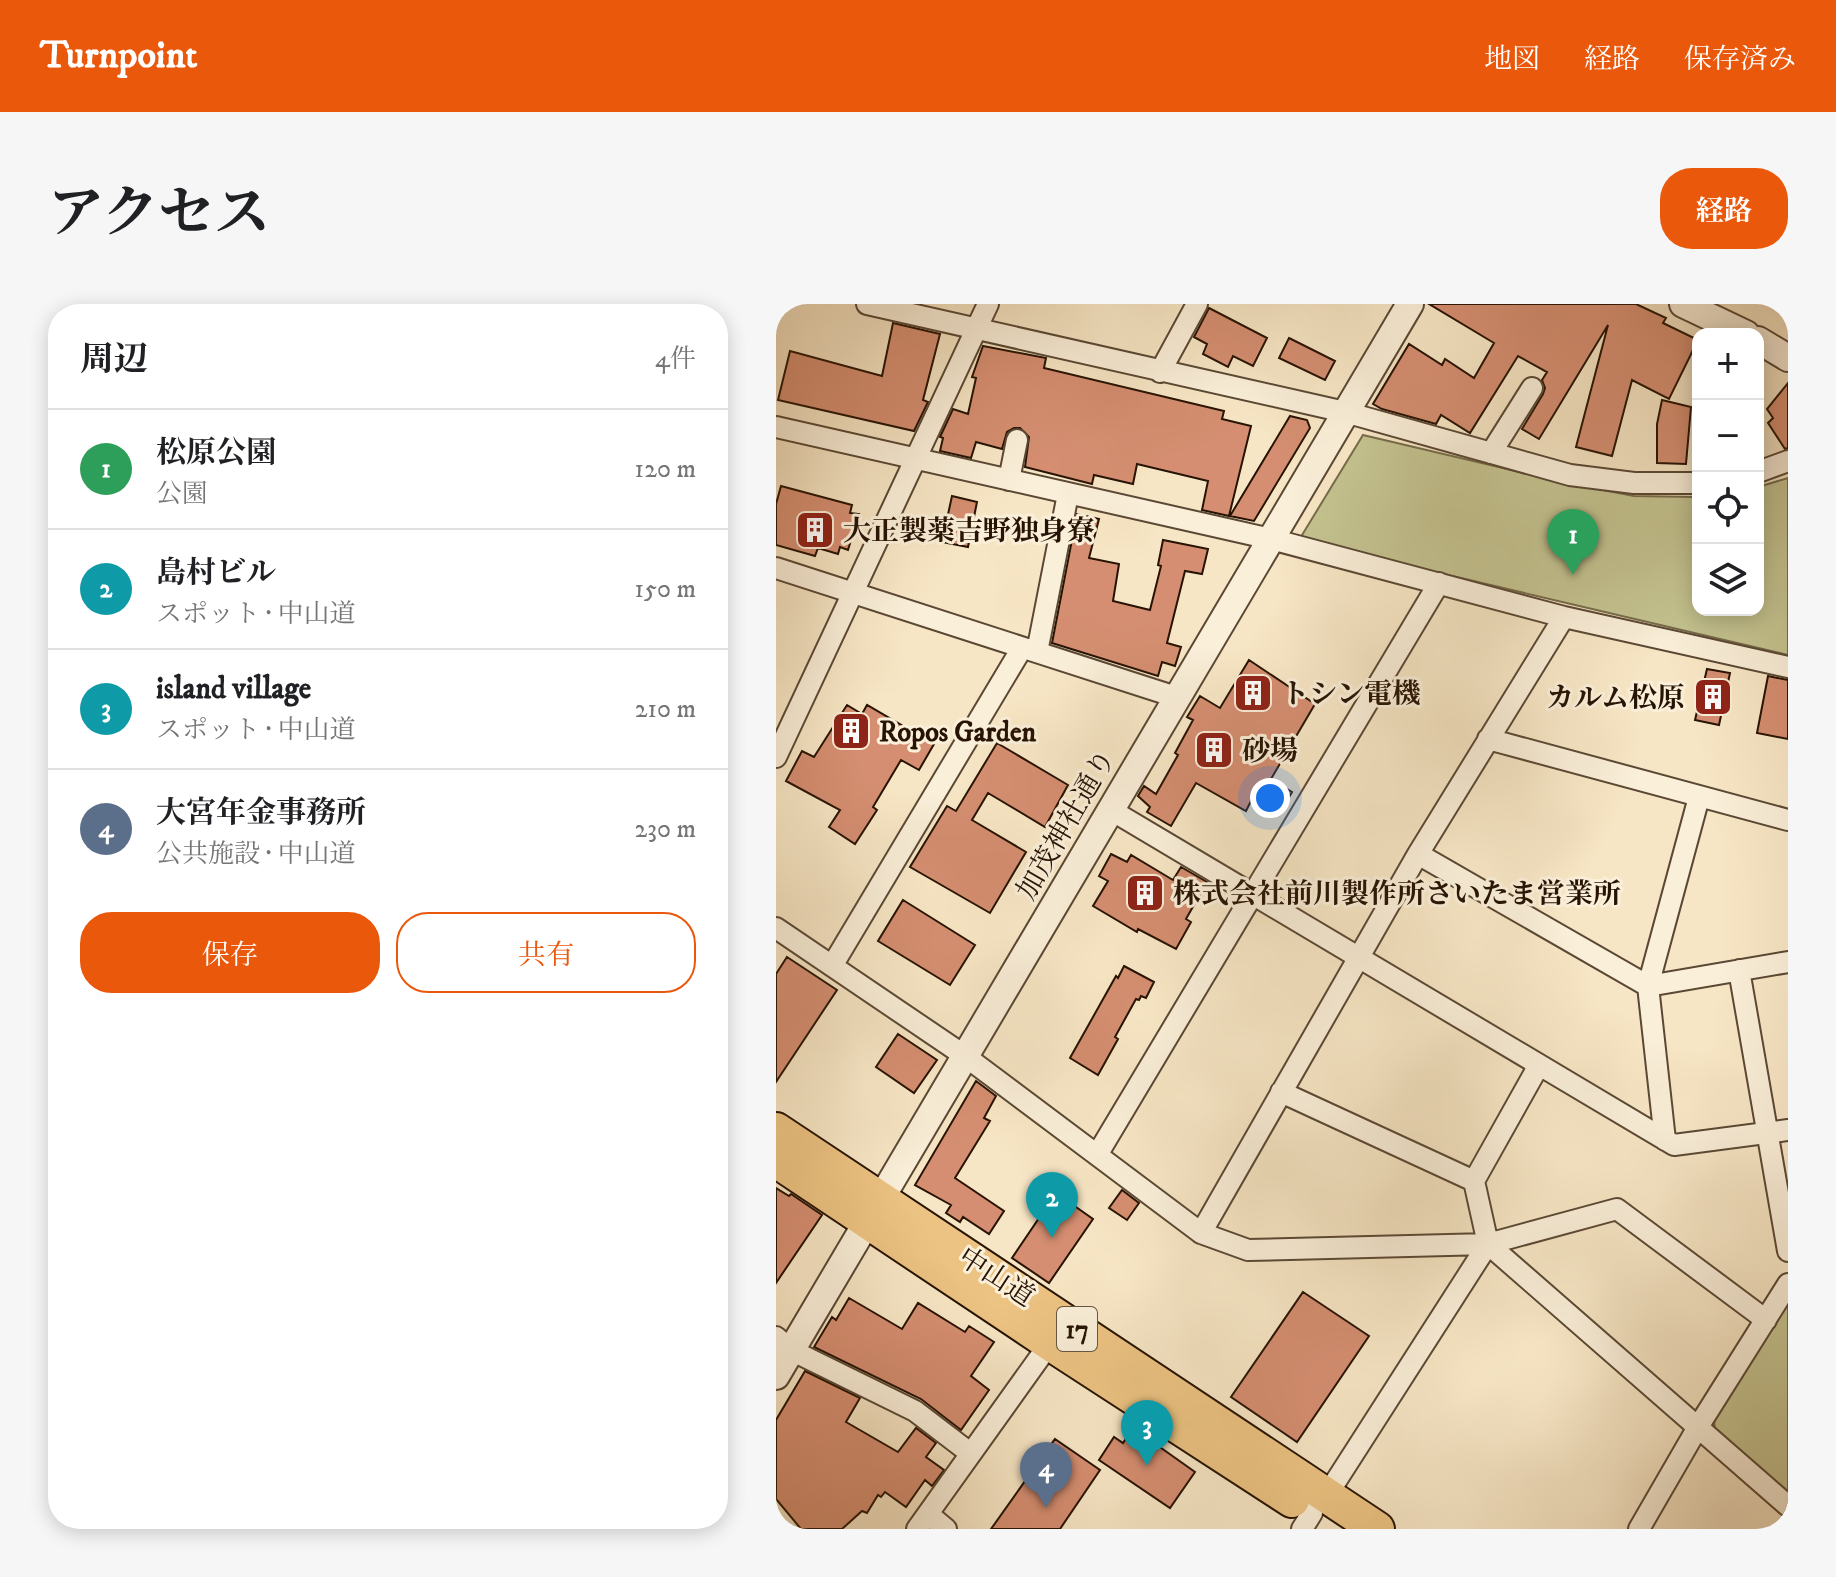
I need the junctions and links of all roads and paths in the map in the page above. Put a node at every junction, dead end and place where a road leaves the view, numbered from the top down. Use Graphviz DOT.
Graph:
graph roads {
  1 [pos="867,304"];
  2 [pos="988,304"];
  3 [pos="1197,304"];
  4 [pos="1410,304"];
  5 [pos="1697,307"];
  6 [pos="1735,328"];
  7 [pos="975,330"];
  8 [pos="1764,344"];
  9 [pos="1788,358"];
  10 [pos="1160,372"];
  11 [pos="1532,388"];
  12 [pos="1345,412"];
  13 [pos="776,427"];
  14 [pos="1017,440"];
  15 [pos="1491,453"];
  16 [pos="915,460"];
  17 [pos="1788,461"];
  18 [pos="1764,470"];
  19 [pos="1009,480"];
  20 [pos="1692,483"];
  21 [pos="1068,494"];
  22 [pos="1271,539"];
  23 [pos="776,568"];
  24 [pos="1439,583"];
  25 [pos="853,591"];
  26 [pos="1564,617"];
  27 [pos="1029,650"];
  28 [pos="1788,667"];
  29 [pos="1176,697"];
  30 [pos="1488,739"];
  31 [pos="776,757"];
  32 [pos="1699,797"];
  33 [pos="1111,810"];
  34 [pos="1788,820"];
  35 [pos="1418,854"];
  36 [pos="1252,893"];
  37 [pos="776,928"];
  38 [pos="1357,958"];
  39 [pos="1788,962"];
  40 [pos="832,966"];
  41 [pos="1739,970"];
  42 [pos="1648,986"];
  43 [pos="965,1056"];
  44 [pos="1539,1065"];
  45 [pos="1281,1092"];
  46 [pos="776,1130"];
  47 [pos="1778,1132"];
  48 [pos="1665,1140"];
  49 [pos="1097,1155"];
  50 [pos="776,1160"];
  51 [pos="1474,1181"];
  52 [pos="874,1211"];
  53 [pos="1201,1233"];
  54 [pos="1488,1244"];
  55 [pos="1788,1251"];
  56 [pos="1788,1284"];
  57 [pos="1766,1320"];
  58 [pos="1050,1343"];
  59 [pos="784,1344"];
  60 [pos="776,1376"];
  61 [pos="1698,1427"];
  62 [pos="970,1453"];
  63 [pos="1788,1506"];
  64 [pos="1319,1516"];
  65 [pos="922,1522"];
  66 [pos="946,1529"];
  67 [pos="1377,1529"];
  68 [pos="1639,1529"];
  1 -- 7 [label="street"];
  2 -- 7 [label="street"];
  3 -- 10 [label="street"];
  4 -- 12 [label="street, 加茂神社通り"];
  5 -- 6 [label="street"];
  7 -- 10 [label="street"];
  7 -- 16 [label="street"];
  8 -- 9 [label="street"];
  10 -- 12 [label="street"];
  11 -- 15 [label="street"];
  12 -- 15 [label="street"];
  12 -- 22 [label="street, 加茂神社通り"];
  13 -- 16 [label="street"];
  14 -- 19 [label="street"];
  15 -- 20 [label="street"];
  16 -- 19 [label="street"];
  16 -- 25 [label="street"];
  17 -- 18 [label="street"];
  19 -- 21 [label="street"];
  21 -- 22 [label="street"];
  21 -- 27 [label="street"];
  22 -- 24 [label="street"];
  22 -- 29 [label="street, 加茂神社通り"];
  23 -- 25 [label="street"];
  24 -- 26 [label="street"];
  24 -- 36 [label="street"];
  25 -- 27 [label="street"];
  25 -- 31 [label="street"];
  26 -- 28 [label="street"];
  26 -- 30 [label="street"];
  27 -- 29 [label="street"];
  27 -- 40 [label="street"];
  29 -- 33 [label="street, 加茂神社通り"];
  30 -- 32 [label="street"];
  30 -- 35 [label="street"];
  32 -- 34 [label="street"];
  32 -- 42 [label="street"];
  33 -- 36 [label="street"];
  33 -- 43 [label="street, 加茂神社通り"];
  35 -- 38 [label="street"];
  35 -- 42 [label="street"];
  36 -- 38 [label="street"];
  36 -- 49 [label="street"];
  37 -- 40 [label="street"];
  38 -- 44 [label="street"];
  38 -- 45 [label="street"];
  39 -- 41 [label="street"];
  40 -- 43 [label="street"];
  41 -- 42 [label="street"];
  41 -- 47 [label="street"];
  42 -- 48 [label="street"];
  43 -- 49 [label="street"];
  43 -- 52 [label="street, 加茂神社通り"];
  44 -- 48 [label="street"];
  44 -- 51 [label="street"];
  45 -- 51 [label="street"];
  45 -- 53 [label="street"];
  46 -- 52 [label="highway, 中山道 / 17"];
  47 -- 48 [label="street"];
  47 -- 55 [label="street"];
  49 -- 53 [label="street"];
  50 -- 52 [label="highway, 中山道 / 17"];
  51 -- 54 [label="street"];
  52 -- 58 [label="highway, 中山道 / 17"];
  52 -- 59 [label="street, 加茂神社通り"];
  52 -- 64 [label="highway, 中山道 / 17"];
  53 -- 54 [label="street"];
  54 -- 57 [label="street"];
  54 -- 61 [label="street"];
  54 -- 64 [label="street"];
  56 -- 57 [label="street"];
  57 -- 61 [label="street"];
  58 -- 62 [label="street"];
  58 -- 64 [label="highway, 中山道 / 17"];
  59 -- 60 [label="street, 加茂神社通り"];
  59 -- 62 [label="street"];
  61 -- 63 [label="street"];
  61 -- 68 [label="street"];
  62 -- 65 [label="street"];
  64 -- 67 [label="highway, 中山道 / 17"];
  65 -- 66 [label="street"];
}
